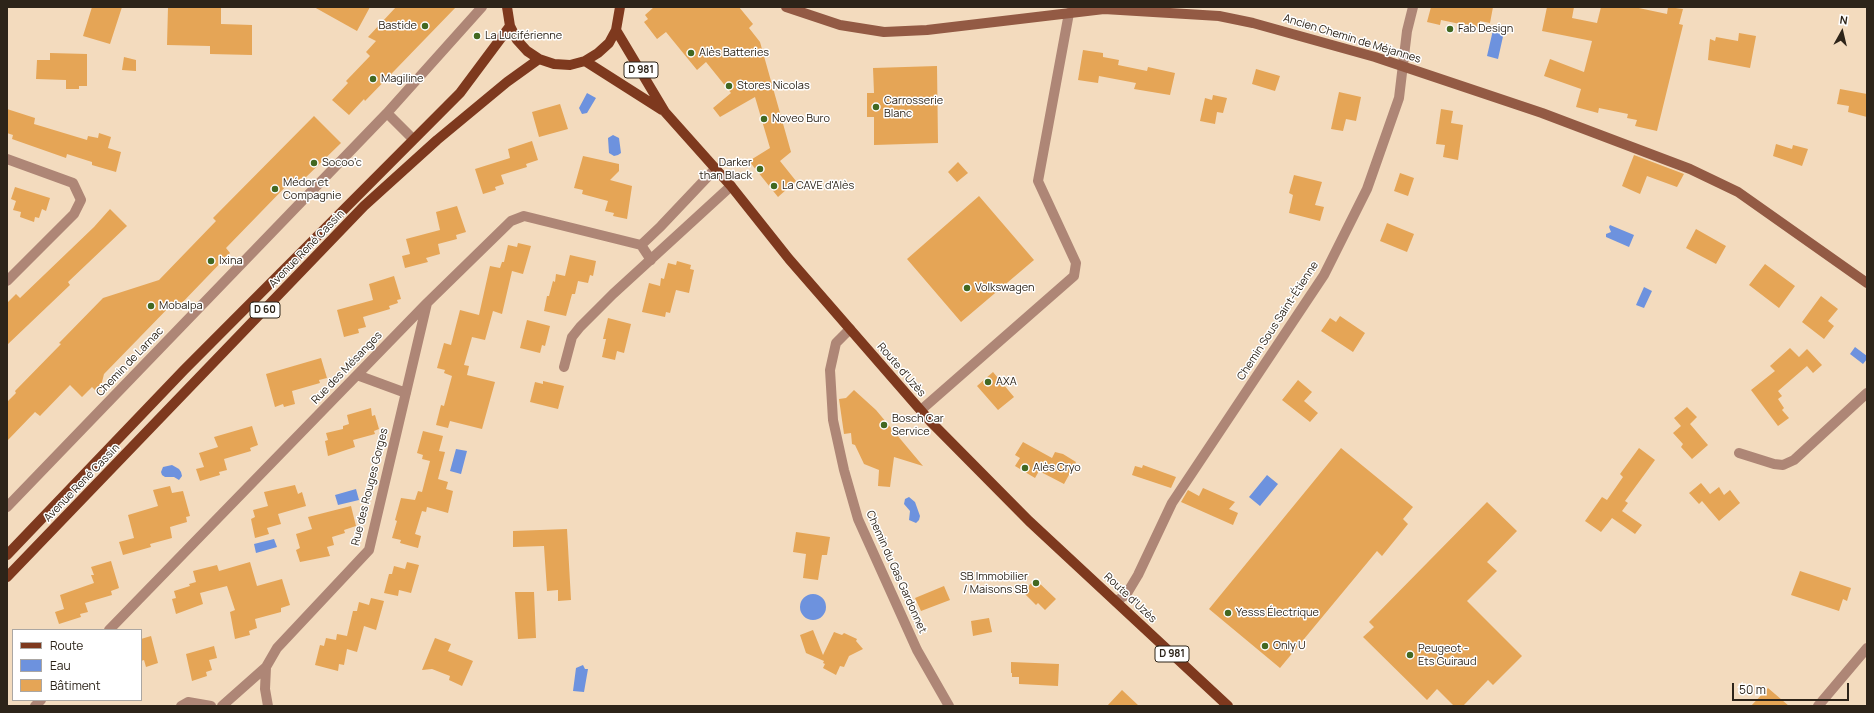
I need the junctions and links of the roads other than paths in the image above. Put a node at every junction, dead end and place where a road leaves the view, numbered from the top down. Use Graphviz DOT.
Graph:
graph roads {
  1 [pos="482,7"];
  2 [pos="507,7"];
  3 [pos="620,7"];
  4 [pos="786,7"];
  5 [pos="1413,7"];
  6 [pos="1069,13"];
  7 [pos="510,26"];
  8 [pos="616,30"];
  9 [pos="539,59"];
  10 [pos="585,61"];
  11 [pos="1402,67"];
  12 [pos="665,112"];
  13 [pos="388,113"];
  14 [pos="413,139"];
  15 [pos="7,159"];
  16 [pos="715,169"];
  17 [pos="731,186"];
  18 [pos="641,246"];
  19 [pos="651,260"];
  20 [pos="7,281"];
  21 [pos="1867,283"];
  22 [pos="427,303"];
  23 [pos="850,329"];
  24 [pos="564,367"];
  25 [pos="357,375"];
  26 [pos="406,393"];
  27 [pos="1867,393"];
  28 [pos="920,410"];
  29 [pos="1739,453"];
  30 [pos="7,507"];
  31 [pos="7,555"];
  32 [pos="7,577"];
  33 [pos="1116,601"];
  34 [pos="110,629"];
  35 [pos="1867,648"];
  36 [pos="266,667"];
  37 [pos="181,706"];
  38 [pos="211,706"];
  39 [pos="222,706"];
  40 [pos="268,706"];
  41 [pos="949,706"];
  42 [pos="1228,706"];
  43 [pos="1818,706"];
  1 -- 13 [label="street, Chemin de Larnac"];
  2 -- 7 [label="main road"];
  3 -- 8 [label="main road"];
  4 -- 6 [label="street, Ancien Chemin de Méjannes"];
  5 -- 11 [label="street, Chemin Sous Saint-Étienne"];
  6 -- 11 [label="street, Ancien Chemin de Méjannes"];
  6 -- 28 [label="street"];
  7 -- 9 [label="main road"];
  7 -- 14 [label="main road, Avenue René Cassin / D 60"];
  8 -- 10 [label="main road"];
  8 -- 12 [label="main road, Route d'Uzès / D 981"];
  9 -- 10 [label="main road"];
  9 -- 32 [label="main road, Avenue René Cassin / D 60"];
  10 -- 12 [label="main road, Route d'Uzès / D 981"];
  11 -- 21 [label="street, Ancien Chemin de Méjannes"];
  11 -- 33 [label="street, Chemin Sous Saint-Étienne"];
  12 -- 16 [label="main road, Route d'Uzès / D 981"];
  13 -- 14 [label="street"];
  13 -- 30 [label="street, Chemin de Larnac"];
  14 -- 31 [label="main road, Avenue René Cassin / D 60"];
  15 -- 20 [label="street"];
  16 -- 17 [label="main road, Route d'Uzès / D 981"];
  16 -- 18 [label="street"];
  17 -- 19 [label="street"];
  17 -- 23 [label="main road, Route d'Uzès / D 981"];
  18 -- 19 [label="street"];
  18 -- 22 [label="street, Rue des Mésanges"];
  19 -- 24 [label="street"];
  22 -- 25 [label="street, Rue des Mésanges"];
  22 -- 26 [label="street, Rue des Rouges Gorges"];
  23 -- 28 [label="main road, Route d'Uzès / D 981"];
  23 -- 41 [label="street, Chemin du Gas Gardonnet"];
  25 -- 26 [label="street"];
  25 -- 34 [label="street, Rue des Mésanges"];
  26 -- 36 [label="street, Rue des Rouges Gorges"];
  27 -- 29 [label="street"];
  28 -- 33 [label="main road, Route d'Uzès / D 981"];
  33 -- 42 [label="main road, Route d'Uzès / D 981"];
  35 -- 43 [label="street"];
  36 -- 39 [label="street, Rue des Rouges Gorges"];
  36 -- 40 [label="street, Rue des Rouges Gorges"];
  37 -- 38 [label="street"];
}
